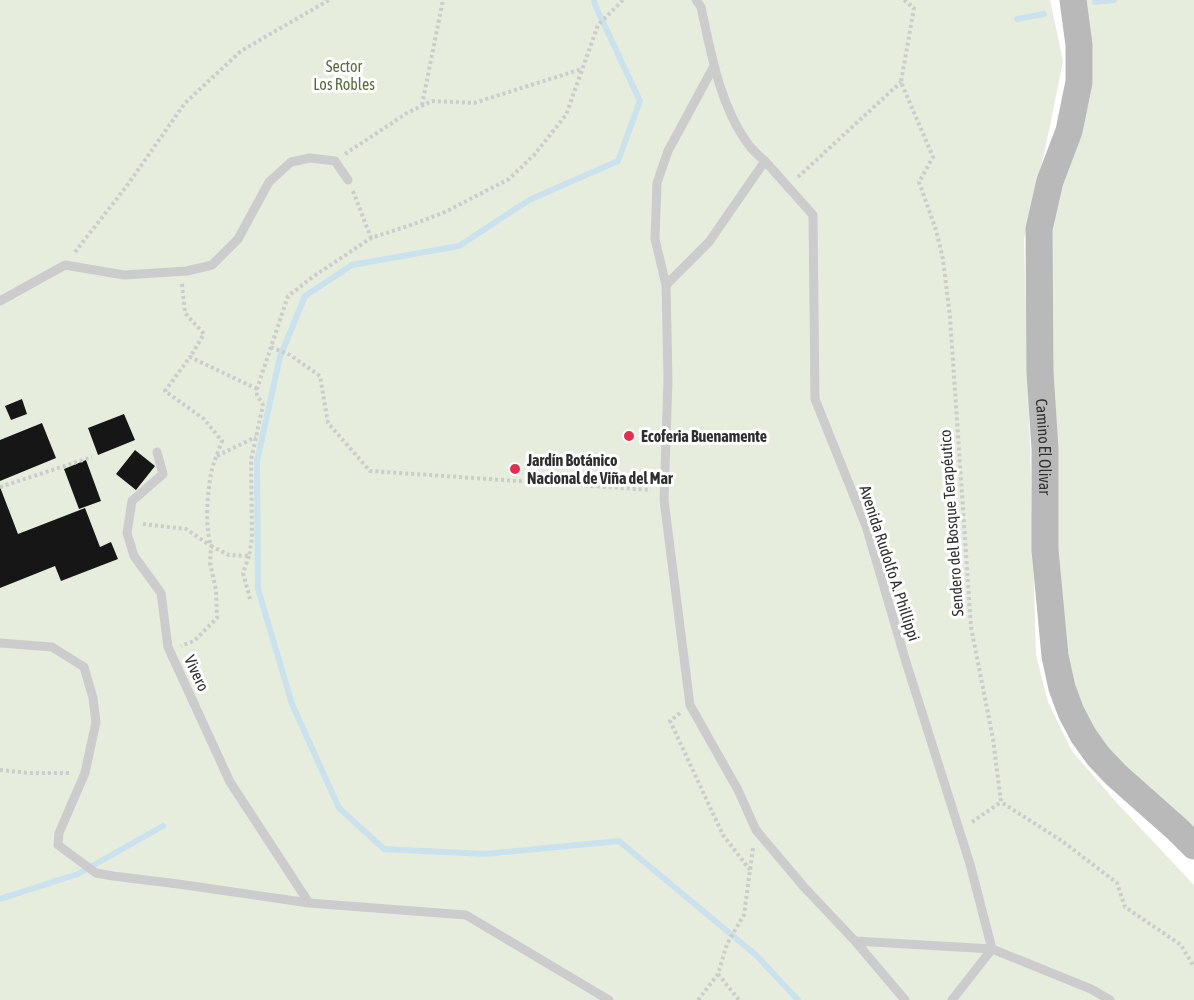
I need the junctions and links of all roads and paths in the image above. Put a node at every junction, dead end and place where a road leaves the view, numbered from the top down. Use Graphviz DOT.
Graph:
graph roads {
  1 [pos="329,0"];
  2 [pos="443,0"];
  3 [pos="623,0"];
  4 [pos="696,0"];
  5 [pos="904,0"];
  6 [pos="1073,0"];
  7 [pos="714,66"];
  8 [pos="582,69"];
  9 [pos="901,82"];
  10 [pos="422,106"];
  11 [pos="335,161"];
  12 [pos="765,161"];
  13 [pos="348,180"];
  14 [pos="787,186"];
  15 [pos="371,238"];
  16 [pos="65,265"];
  17 [pos="180,272"];
  18 [pos="666,285"];
  19 [pos="0,301"];
  20 [pos="271,347"];
  21 [pos="190,357"];
  22 [pos="257,389"];
  23 [pos="257,436"];
  24 [pos="157,452"];
  25 [pos="217,456"];
  26 [pos="92,457"];
  27 [pos="0,487"];
  28 [pos="664,491"];
  29 [pos="129,522"];
  30 [pos="211,546"];
  31 [pos="249,556"];
  32 [pos="250,598"];
  33 [pos="0,643"];
  34 [pos="168,647"];
  35 [pos="690,705"];
  36 [pos="0,770"];
  37 [pos="85,773"];
  38 [pos="1001,802"];
  39 [pos="756,830"];
  40 [pos="959,831"];
  41 [pos="1194,846"];
  42 [pos="750,870"];
  43 [pos="309,903"];
  44 [pos="855,941"];
  45 [pos="992,949"];
  46 [pos="1194,967"];
  47 [pos="718,974"];
  48 [pos="609,1000"];
  49 [pos="698,1000"];
  50 [pos="739,1000"];
  51 [pos="905,1000"];
  52 [pos="952,1000"];
  53 [pos="1110,1000"];
  1 -- 16 [label="path"];
  2 -- 10 [label="path"];
  3 -- 8 [label="path"];
  4 -- 7 [label="lane, Avenida Rudolfo A. Phillippi"];
  5 -- 9 [label="path"];
  6 -- 41 [label="main road, Camino El Olivar"];
  7 -- 12 [label="lane, Avenida Rudolfo A. Phillippi"];
  7 -- 18 [label="lane"];
  8 -- 10 [label="path"];
  8 -- 15 [label="path"];
  9 -- 14 [label="path"];
  9 -- 38 [label="path, Sendero del Bosque Terapéutico"];
  10 -- 11 [label="path"];
  11 -- 13 [label="lane"];
  11 -- 17 [label="lane"];
  12 -- 14 [label="lane, Avenida Rudolfo A. Phillippi"];
  12 -- 18 [label="lane"];
  13 -- 15 [label="path"];
  14 -- 40 [label="lane, Avenida Rudolfo A. Phillippi"];
  15 -- 20 [label="path"];
  16 -- 17 [label="lane"];
  16 -- 19 [label="lane"];
  17 -- 21 [label="path"];
  18 -- 28 [label="lane"];
  20 -- 22 [label="path"];
  20 -- 28 [label="path"];
  21 -- 22 [label="path"];
  21 -- 25 [label="path"];
  22 -- 23 [label="path"];
  23 -- 25 [label="path"];
  23 -- 31 [label="path"];
  24 -- 29 [label="lane, Vivero"];
  25 -- 30 [label="path"];
  26 -- 27 [label="path"];
  28 -- 35 [label="lane"];
  29 -- 30 [label="path"];
  29 -- 34 [label="lane, Vivero"];
  30 -- 31 [label="path"];
  30 -- 34 [label="path"];
  31 -- 32 [label="path"];
  33 -- 37 [label="lane"];
  34 -- 43 [label="lane, Vivero"];
  35 -- 39 [label="lane"];
  35 -- 42 [label="path"];
  36 -- 37 [label="path"];
  37 -- 43 [label="lane"];
  38 -- 40 [label="path"];
  38 -- 46 [label="path"];
  39 -- 42 [label="path"];
  39 -- 44 [label="lane"];
  40 -- 45 [label="lane, Avenida Rudolfo A. Phillippi"];
  42 -- 47 [label="path"];
  43 -- 48 [label="lane"];
  44 -- 45 [label="lane"];
  44 -- 51 [label="lane"];
  45 -- 52 [label="lane"];
  45 -- 53 [label="lane"];
  47 -- 49 [label="path"];
  47 -- 50 [label="path"];
}
